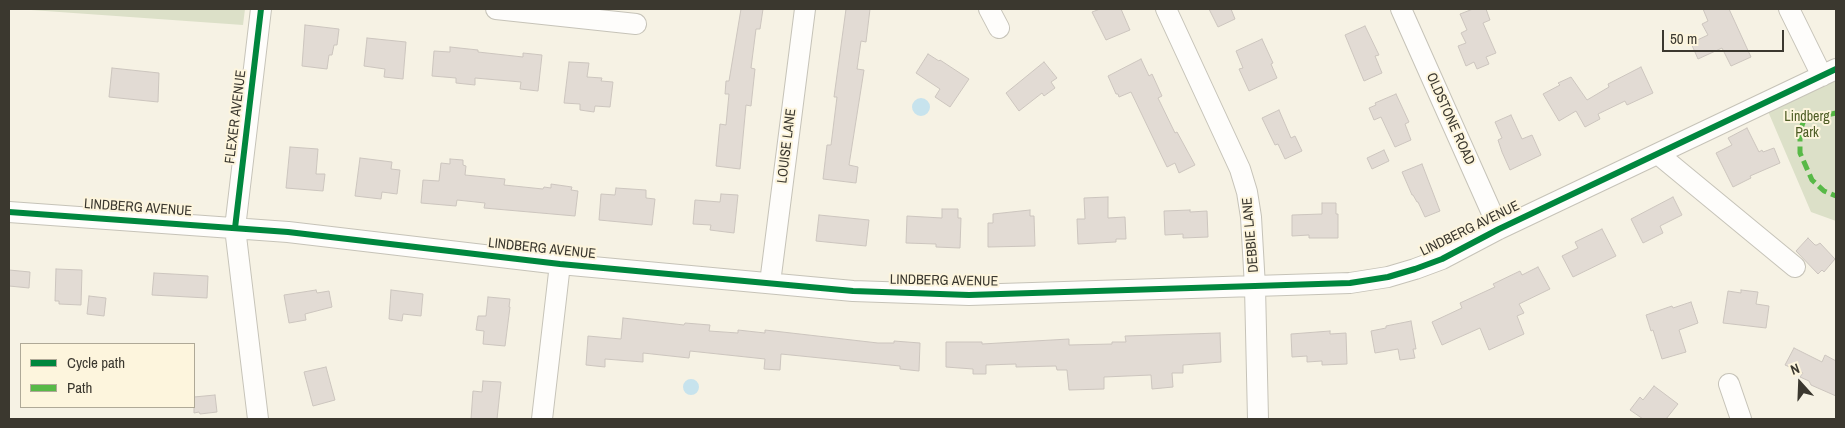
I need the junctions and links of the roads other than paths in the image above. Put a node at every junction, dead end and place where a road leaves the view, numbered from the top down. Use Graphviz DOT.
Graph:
graph roads {
  1 [pos="261,9"];
  2 [pos="496,9"];
  3 [pos="804,9"];
  4 [pos="989,9"];
  5 [pos="1166,9"];
  6 [pos="1401,9"];
  7 [pos="1789,9"];
  8 [pos="636,24"];
  9 [pos="999,28"];
  10 [pos="1829,73"];
  11 [pos="1658,154"];
  12 [pos="9,212"];
  13 [pos="235,228"];
  14 [pos="1498,229"];
  15 [pos="560,264"];
  16 [pos="1795,267"];
  17 [pos="770,283"];
  18 [pos="1255,287"];
  19 [pos="1729,384"];
  20 [pos="258,419"];
  21 [pos="542,419"];
  22 [pos="1258,419"];
  23 [pos="1741,419"];
  1 -- 13 [label="street, FLEXER AVENUE"];
  2 -- 8 [label="street"];
  3 -- 17 [label="street, LOUISE LANE"];
  4 -- 9 [label="street"];
  5 -- 18 [label="street, DEBBIE LANE"];
  6 -- 14 [label="street, OLDSTONE ROAD"];
  7 -- 10 [label="street"];
  10 -- 11 [label="street, LINDBERG AVENUE"];
  11 -- 14 [label="street, LINDBERG AVENUE"];
  11 -- 16 [label="street"];
  12 -- 13 [label="street, LINDBERG AVENUE"];
  13 -- 15 [label="street, LINDBERG AVENUE"];
  13 -- 20 [label="street, FLEXER AVENUE"];
  14 -- 18 [label="street, LINDBERG AVENUE"];
  15 -- 17 [label="street, LINDBERG AVENUE"];
  15 -- 21 [label="street"];
  17 -- 18 [label="street, LINDBERG AVENUE"];
  18 -- 22 [label="street, DEBBIE LANE"];
  19 -- 23 [label="street"];
}
